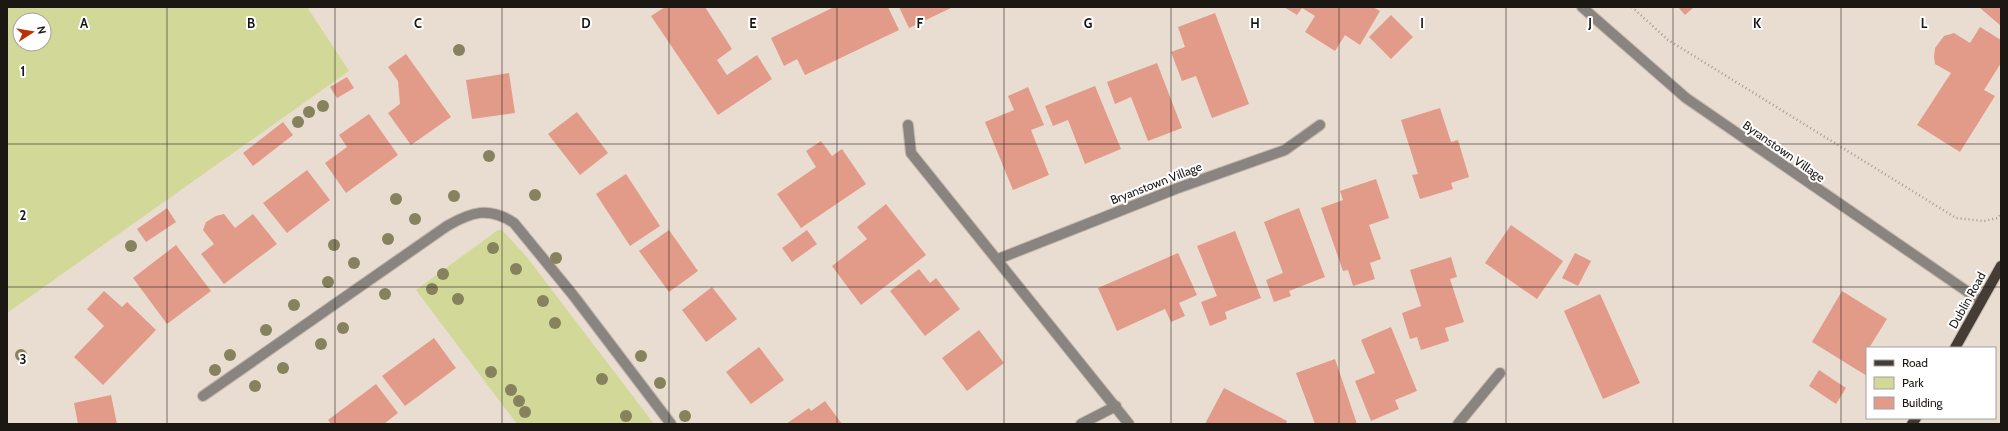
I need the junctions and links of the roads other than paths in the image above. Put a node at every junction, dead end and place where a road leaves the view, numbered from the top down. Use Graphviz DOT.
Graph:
graph roads {
  1 [pos="1582,7"];
  2 [pos="1320,125"];
  3 [pos="908,126"];
  4 [pos="998,259"];
  5 [pos="2001,266"];
  6 [pos="1981,301"];
  7 [pos="1956,347"];
  8 [pos="1500,373"];
  9 [pos="203,396"];
  10 [pos="1116,406"];
  11 [pos="671,424"];
  12 [pos="1081,424"];
  13 [pos="1129,424"];
  14 [pos="1458,424"];
  1 -- 6 [label="street, Byranstown Village"];
  2 -- 4 [label="street, Bryanstown Village"];
  3 -- 4 [label="street"];
  4 -- 10 [label="street"];
  5 -- 6 [label="main road, Dublin Road"];
  6 -- 7 [label="main road, Dublin Road"];
  8 -- 14 [label="street"];
  9 -- 11 [label="street"];
  10 -- 12 [label="street"];
  10 -- 13 [label="street"];
}
